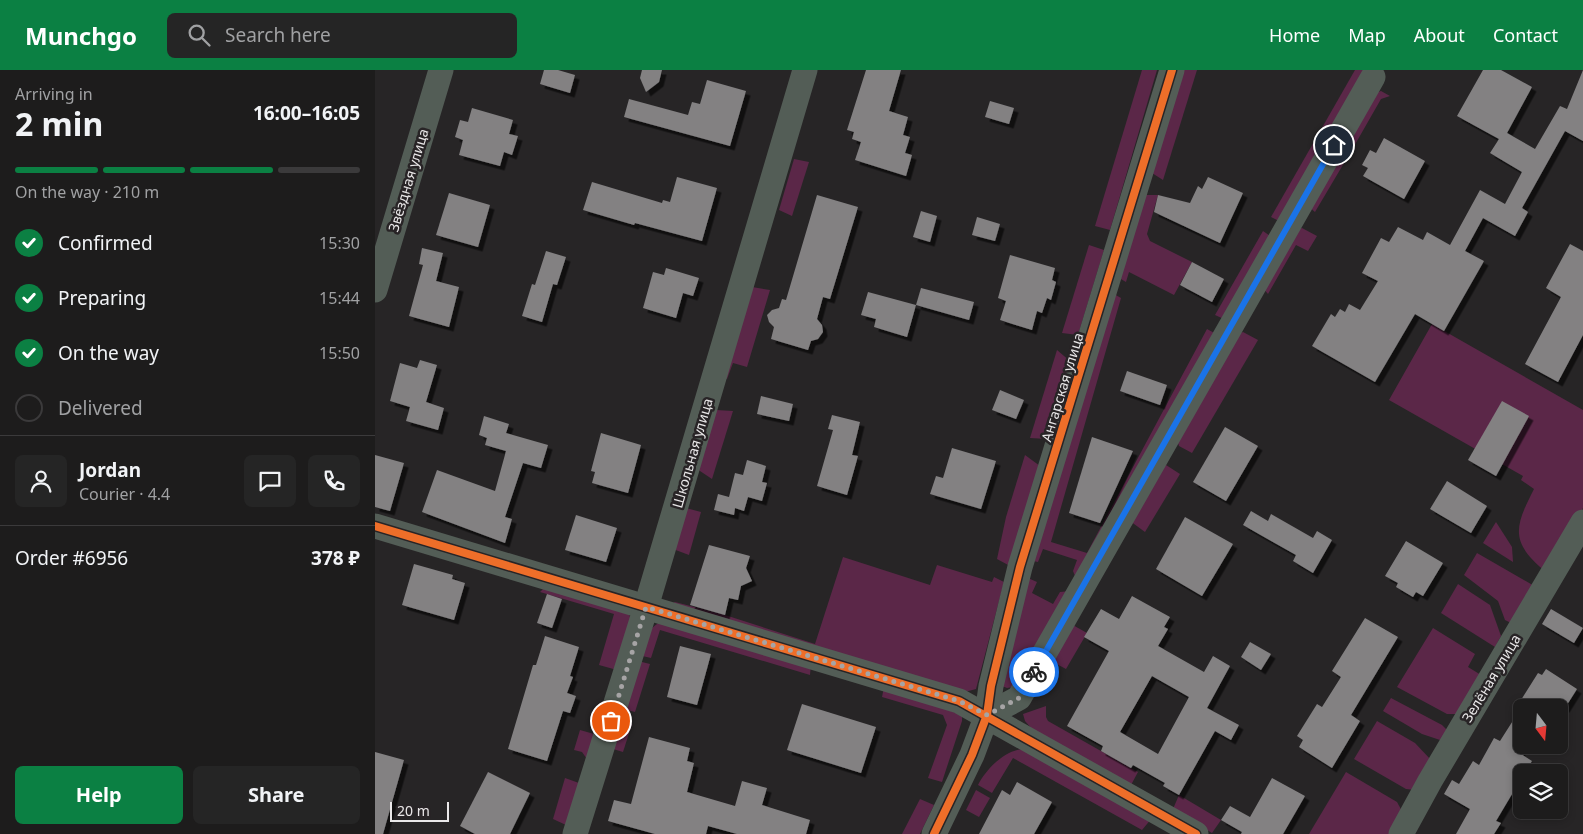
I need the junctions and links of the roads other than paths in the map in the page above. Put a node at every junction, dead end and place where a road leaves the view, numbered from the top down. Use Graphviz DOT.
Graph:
graph roads {
  1 [pos="441,70"];
  2 [pos="805,70"];
  3 [pos="1172,70"];
  4 [pos="1373,77"];
  5 [pos="375,290"];
  6 [pos="1583,522"];
  7 [pos="375,526"];
  8 [pos="646,607"];
  9 [pos="987,715"];
  10 [pos="575,834"];
  11 [pos="934,834"];
  12 [pos="1196,834"];
  13 [pos="1401,834"];
  1 -- 5 [label="street, Звёздная улица"];
  2 -- 8 [label="street, Школьная улица"];
  3 -- 9 [label="street, Ангарская улица"];
  4 -- 9 [label="street"];
  6 -- 13 [label="street, Зелёная улица"];
  7 -- 8 [label="street"];
  8 -- 9 [label="street"];
  8 -- 10 [label="street, Школьная улица"];
  9 -- 11 [label="street, Ангарская улица"];
  9 -- 12 [label="street"];
}
